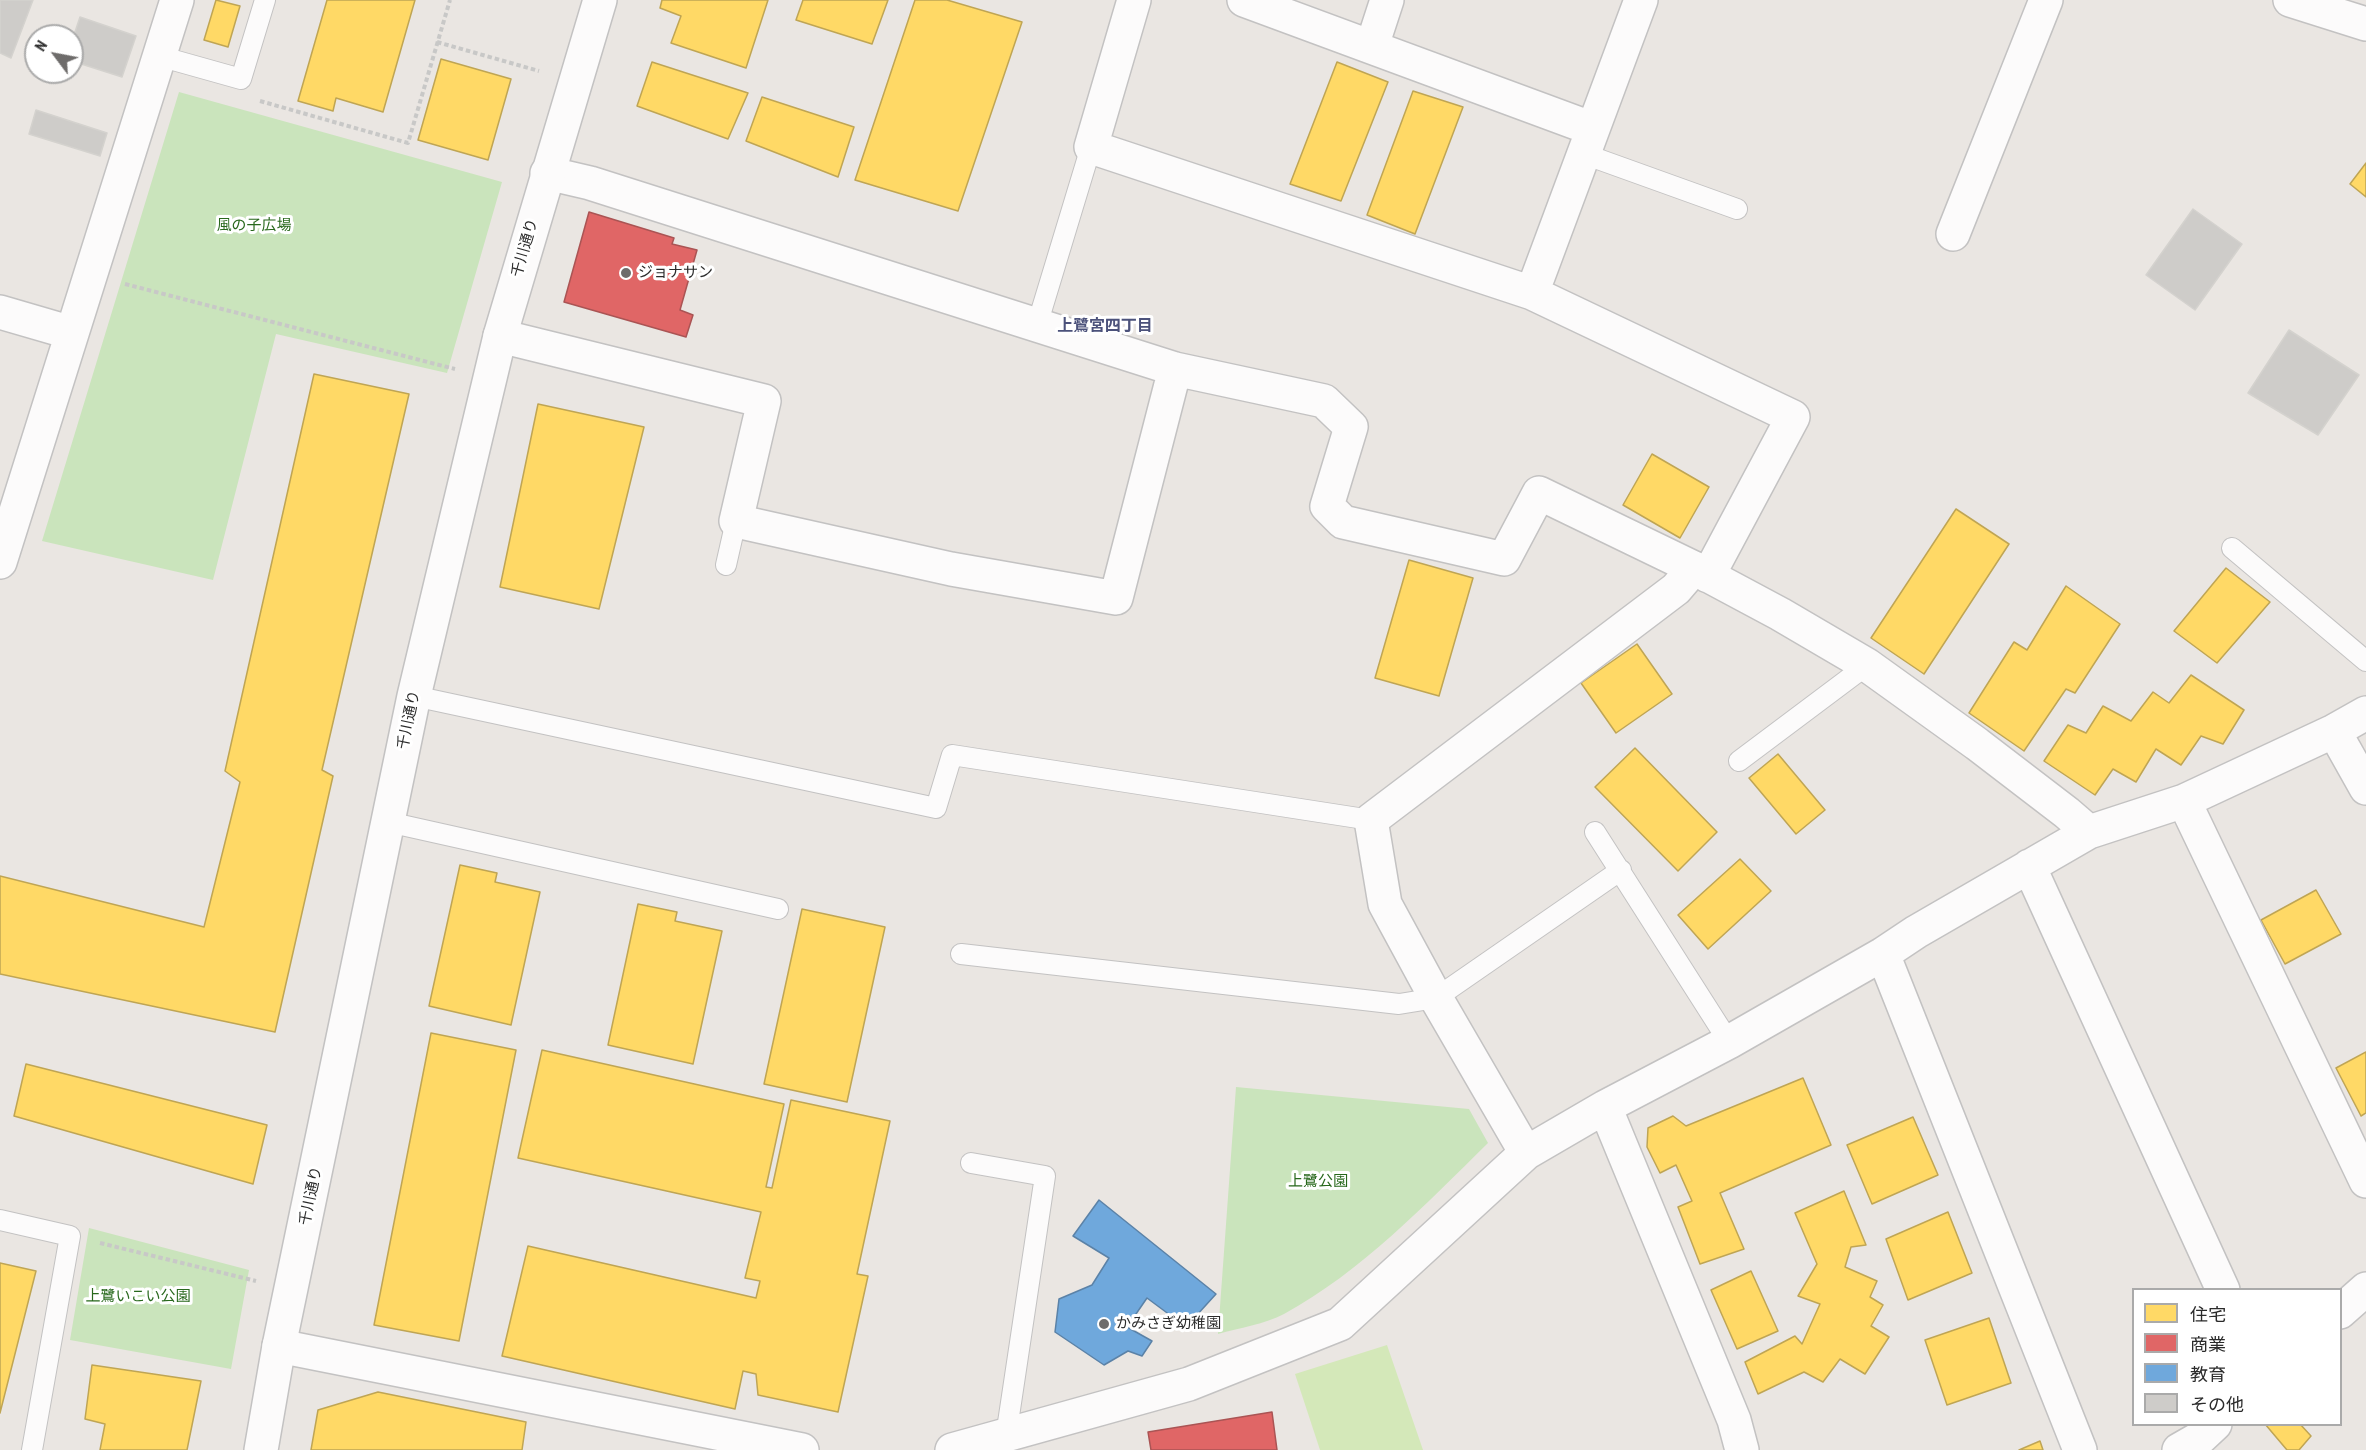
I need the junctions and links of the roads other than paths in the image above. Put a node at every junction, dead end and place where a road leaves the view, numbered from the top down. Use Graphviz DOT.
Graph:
graph roads {
  1 [pos="265,0"];
  2 [pos="600,0"];
  3 [pos="1134,0"];
  4 [pos="1244,0"];
  5 [pos="1387,0"];
  6 [pos="1641,0"];
  7 [pos="2046,0"];
  8 [pos="2290,0"];
  9 [pos="175,1"];
  10 [pos="2366,24"];
  11 [pos="1372,46"];
  12 [pos="159,56"];
  13 [pos="1588,142"];
  14 [pos="1090,147"];
  15 [pos="547,173"];
  16 [pos="1737,209"];
  17 [pos="1953,234"];
  18 [pos="1532,293"];
  19 [pos="0,312"];
  20 [pos="1037,326"];
  21 [pos="72,333"];
  22 [pos="500,336"];
  23 [pos="1175,369"];
  24 [pos="736,522"];
  25 [pos="2232,548"];
  26 [pos="0,562"];
  27 [pos="726,565"];
  28 [pos="1701,572"];
  29 [pos="2366,661"];
  30 [pos="1867,665"];
  31 [pos="414,696"];
  32 [pos="2366,713"];
  33 [pos="2334,731"];
  34 [pos="1739,760"];
  35 [pos="2366,788"];
  36 [pos="2184,801"];
  37 [pos="1371,820"];
  38 [pos="388,822"];
  39 [pos="1595,831"];
  40 [pos="2089,832"];
  41 [pos="2029,866"];
  42 [pos="1621,870"];
  43 [pos="778,909"];
  44 [pos="961,954"];
  45 [pos="1883,954"];
  46 [pos="1436,998"];
  47 [pos="1729,1042"];
  48 [pos="1605,1107"];
  49 [pos="1526,1153"];
  50 [pos="971,1163"];
  51 [pos="2366,1181"];
  52 [pos="0,1220"];
  53 [pos="2222,1288"];
  54 [pos="2366,1289"];
  55 [pos="2342,1310"];
  56 [pos="279,1346"];
  57 [pos="2214,1426"];
  58 [pos="1006,1436"];
  59 [pos="33,1450"];
  60 [pos="261,1450"];
  61 [pos="802,1450"];
  62 [pos="952,1450"];
  63 [pos="1742,1450"];
  64 [pos="2080,1450"];
  65 [pos="2179,1450"];
  1 -- 12 [label="lane"];
  2 -- 15 [label="street, 千川通り"];
  3 -- 14 [label="street"];
  4 -- 11 [label="street"];
  5 -- 11 [label="street"];
  6 -- 13 [label="street"];
  7 -- 17 [label="street"];
  8 -- 10 [label="street"];
  9 -- 12 [label="street"];
  11 -- 13 [label="street"];
  12 -- 21 [label="street"];
  13 -- 16 [label="lane"];
  13 -- 18 [label="street"];
  14 -- 18 [label="street"];
  14 -- 20 [label="lane"];
  15 -- 20 [label="street"];
  15 -- 22 [label="street, 千川通り"];
  18 -- 28 [label="street"];
  19 -- 21 [label="street"];
  20 -- 23 [label="street"];
  21 -- 26 [label="street"];
  22 -- 24 [label="street"];
  22 -- 31 [label="street, 千川通り"];
  23 -- 24 [label="street"];
  23 -- 28 [label="street"];
  24 -- 27 [label="lane"];
  25 -- 29 [label="lane"];
  28 -- 30 [label="street"];
  28 -- 37 [label="street"];
  30 -- 34 [label="lane"];
  30 -- 40 [label="street"];
  31 -- 37 [label="lane"];
  31 -- 38 [label="street, 千川通り"];
  32 -- 33 [label="street"];
  33 -- 35 [label="street"];
  33 -- 36 [label="street"];
  36 -- 40 [label="street"];
  36 -- 51 [label="street"];
  37 -- 46 [label="street"];
  38 -- 43 [label="lane"];
  38 -- 56 [label="street, 千川通り"];
  39 -- 42 [label="lane"];
  40 -- 41 [label="street"];
  41 -- 45 [label="street"];
  41 -- 53 [label="street"];
  42 -- 46 [label="lane"];
  42 -- 47 [label="lane"];
  44 -- 46 [label="lane"];
  45 -- 47 [label="street"];
  45 -- 64 [label="street"];
  46 -- 49 [label="street"];
  47 -- 48 [label="street"];
  48 -- 49 [label="street"];
  48 -- 63 [label="street"];
  49 -- 58 [label="street"];
  50 -- 58 [label="lane"];
  52 -- 59 [label="lane"];
  54 -- 55 [label="street"];
  56 -- 60 [label="street, 千川通り"];
  56 -- 61 [label="street"];
  57 -- 65 [label="street"];
  58 -- 62 [label="street"];
}
